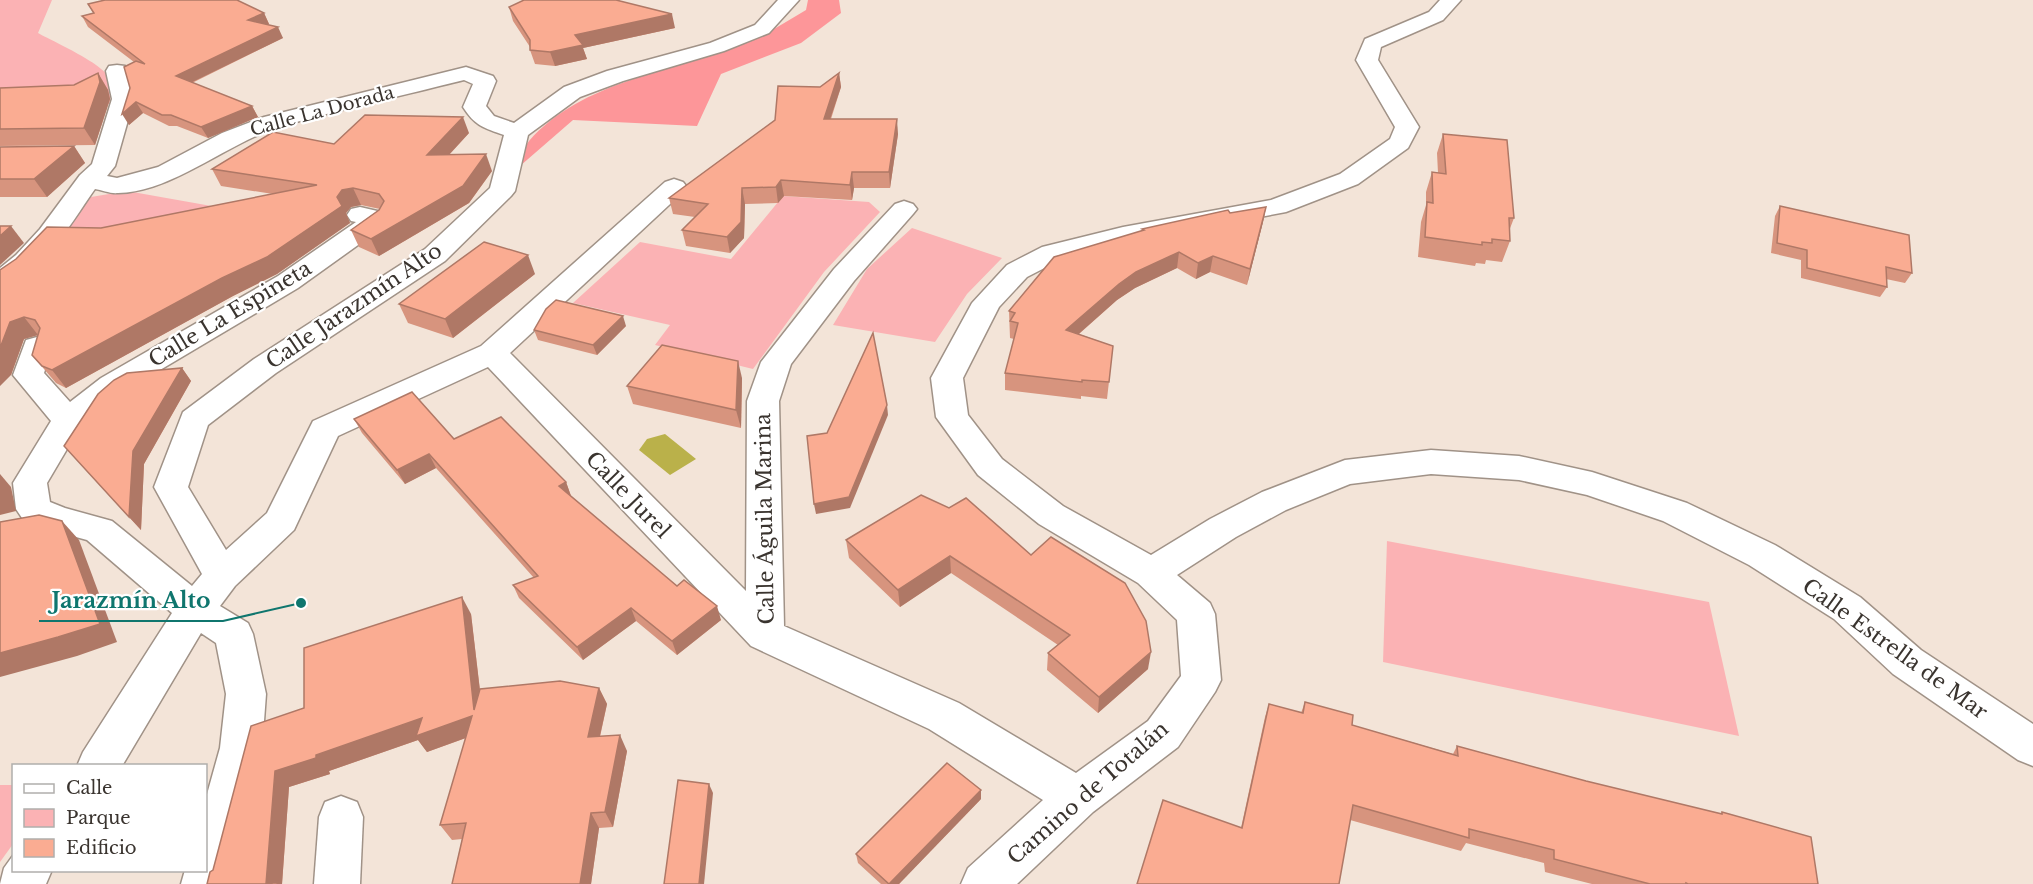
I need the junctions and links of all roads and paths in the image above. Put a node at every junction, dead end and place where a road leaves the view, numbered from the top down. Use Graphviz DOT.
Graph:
graph roads {
  1 [pos="789,0"];
  2 [pos="1451,0"];
  3 [pos="117,71"];
  4 [pos="517,132"];
  5 [pos="89,180"];
  6 [pos="674,187"];
  7 [pos="904,209"];
  8 [pos="360,215"];
  9 [pos="0,282"];
  10 [pos="37,346"];
  11 [pos="492,353"];
  12 [pos="68,420"];
  13 [pos="56,519"];
  14 [pos="11,528"];
  15 [pos="1150,573"];
  16 [pos="222,576"];
  17 [pos="195,610"];
  18 [pos="765,635"];
  19 [pos="2033,747"];
  20 [pos="99,764"];
  21 [pos="1077,798"];
  22 [pos="341,817"];
  23 [pos="204,884"];
  24 [pos="337,884"];
  25 [pos="984,884"];
  1 -- 4 [label="street"];
  2 -- 15 [label="street, Camino de Totalán"];
  3 -- 5 [label="street"];
  4 -- 5 [label="street, Calle La Dorada"];
  4 -- 16 [label="street, Calle Jarazmín Alto"];
  5 -- 9 [label="street"];
  6 -- 11 [label="street"];
  7 -- 18 [label="street, Calle Águila Marina"];
  8 -- 12 [label="street, Calle La Espineta"];
  10 -- 12 [label="street"];
  11 -- 16 [label="street"];
  11 -- 18 [label="street, Calle Jurel"];
  12 -- 13 [label="street"];
  13 -- 14 [label="street"];
  13 -- 17 [label="street"];
  15 -- 19 [label="street, Calle Estrella de Mar"];
  15 -- 21 [label="street, Camino de Totalán"];
  16 -- 17 [label="street"];
  17 -- 20 [label="street"];
  17 -- 23 [label="street"];
  18 -- 21 [label="street, Calle Águila Marina"];
  21 -- 25 [label="street, Camino de Totalán"];
  22 -- 24 [label="street"];
}
